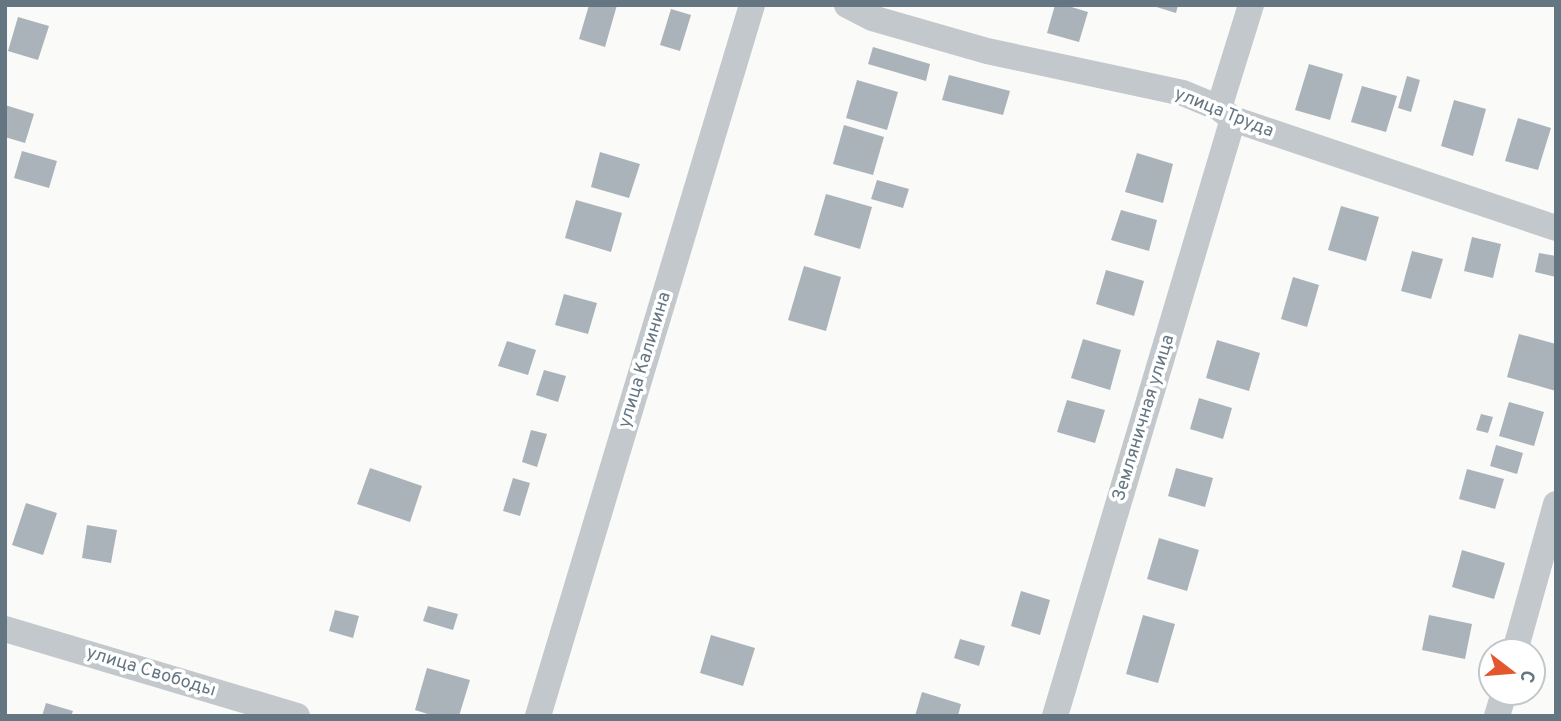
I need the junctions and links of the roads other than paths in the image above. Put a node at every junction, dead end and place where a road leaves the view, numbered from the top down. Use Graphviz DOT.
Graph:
graph roads {
  1 [pos="752,5"];
  2 [pos="847,5"];
  3 [pos="1251,5"];
  4 [pos="1226,114"];
  5 [pos="1556,228"];
  6 [pos="1556,503"];
  7 [pos="5,629"];
  8 [pos="1519,637"];
  9 [pos="297,716"];
  10 [pos="538,716"];
  11 [pos="1055,716"];
  1 -- 10 [label="street, улица Калинина"];
  2 -- 4 [label="street, улица Труда"];
  3 -- 4 [label="street, Земляничная улица"];
  4 -- 5 [label="street, улица Труда"];
  4 -- 11 [label="street, Земляничная улица"];
  6 -- 8 [label="street"];
  7 -- 9 [label="street, улица Свободы"];
}
